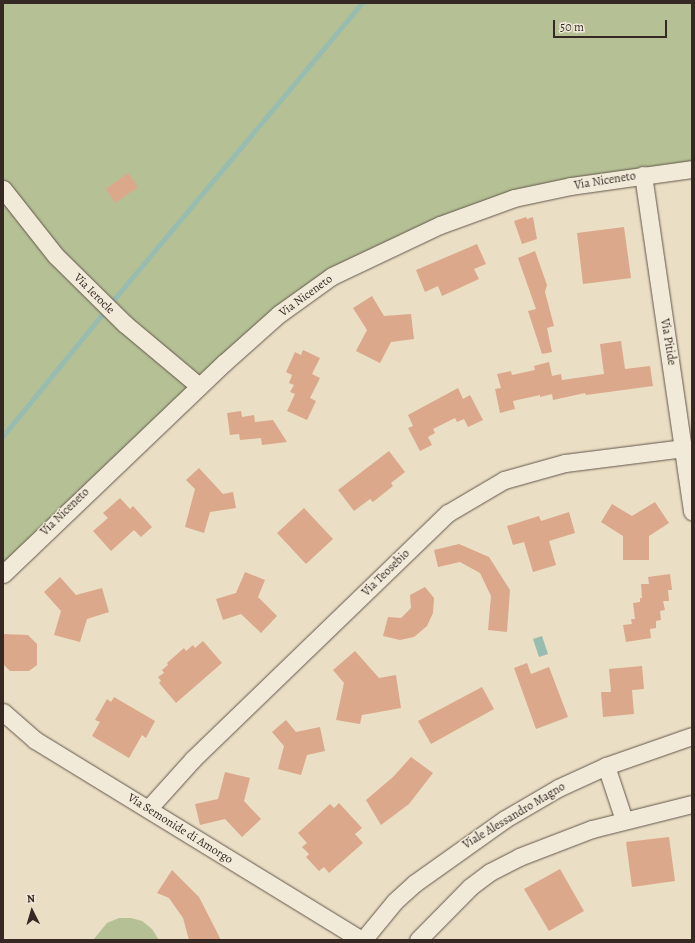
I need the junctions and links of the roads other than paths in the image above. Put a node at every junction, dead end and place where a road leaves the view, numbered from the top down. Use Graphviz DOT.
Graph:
graph roads {
  1 [pos="692,169"];
  2 [pos="643,174"];
  3 [pos="3,189"];
  4 [pos="199,386"];
  5 [pos="684,448"];
  6 [pos="690,476"];
  7 [pos="692,511"];
  8 [pos="3,574"];
  9 [pos="3,712"];
  10 [pos="692,736"];
  11 [pos="606,766"];
  12 [pos="692,804"];
  13 [pos="148,809"];
  14 [pos="624,820"];
  15 [pos="362,940"];
  16 [pos="418,940"];
  1 -- 2 [label="street, Via Niceneto"];
  2 -- 4 [label="street, Via Niceneto"];
  2 -- 5 [label="street, Via Pitide"];
  3 -- 4 [label="street, Via Ierocle"];
  4 -- 8 [label="street, Via Niceneto"];
  5 -- 6 [label="street, Via Pitide"];
  5 -- 13 [label="street, Via Teosebio"];
  6 -- 7 [label="street, Via Pitide"];
  9 -- 13 [label="street, Via Semonide di Amorgo"];
  10 -- 11 [label="street, Viale Alessandro Magno"];
  11 -- 14 [label="street"];
  11 -- 15 [label="street, Viale Alessandro Magno"];
  12 -- 14 [label="street"];
  13 -- 15 [label="street, Via Semonide di Amorgo"];
  14 -- 16 [label="street"];
}
